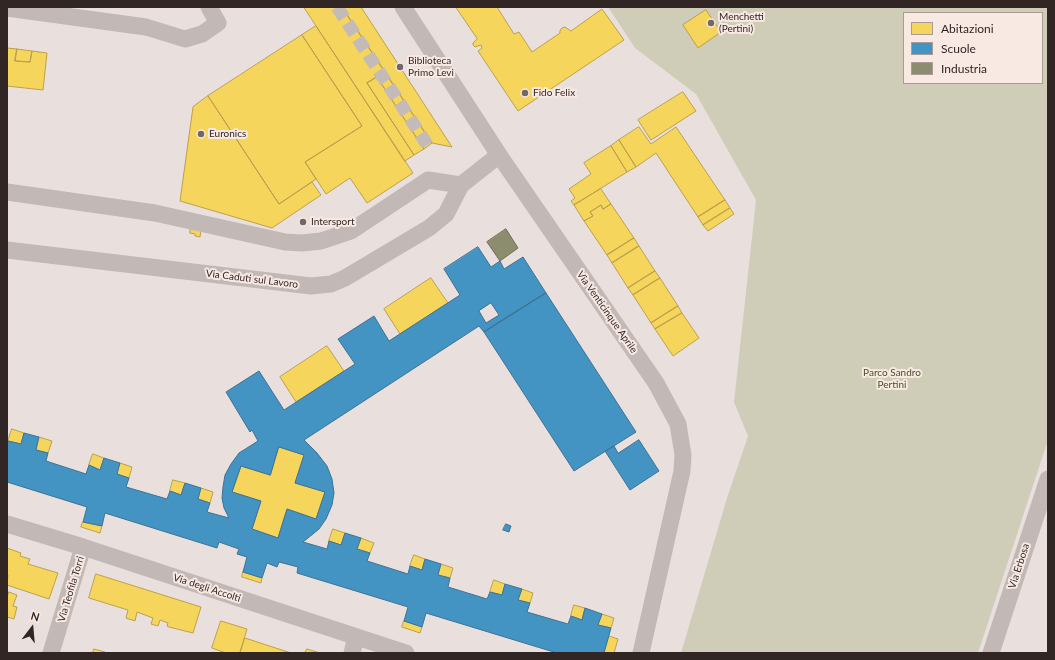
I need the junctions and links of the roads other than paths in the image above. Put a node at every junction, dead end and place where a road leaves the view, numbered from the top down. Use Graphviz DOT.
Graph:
graph roads {
  1 [pos="209,7"];
  2 [pos="403,7"];
  3 [pos="7,8"];
  4 [pos="499,155"];
  5 [pos="461,185"];
  6 [pos="7,192"];
  7 [pos="7,250"];
  8 [pos="1048,480"];
  9 [pos="7,524"];
  10 [pos="83,547"];
  11 [pos="356,637"];
  12 [pos="52,653"];
  13 [pos="352,653"];
  14 [pos="406,653"];
  15 [pos="641,653"];
  16 [pos="991,653"];
  1 -- 3 [label="street"];
  2 -- 4 [label="street, Via Venticinque Aprile"];
  4 -- 5 [label="street, Via Caduti sul Lavoro"];
  4 -- 15 [label="street, Via Venticinque Aprile"];
  5 -- 6 [label="street"];
  5 -- 7 [label="street, Via Caduti sul Lavoro"];
  8 -- 16 [label="street, Via Erbosa"];
  9 -- 10 [label="street, Via degli Accolti"];
  10 -- 11 [label="street, Via degli Accolti"];
  10 -- 12 [label="street, Via Teofila Torri"];
  11 -- 13 [label="street"];
  11 -- 14 [label="street, Via degli Accolti"];
}
